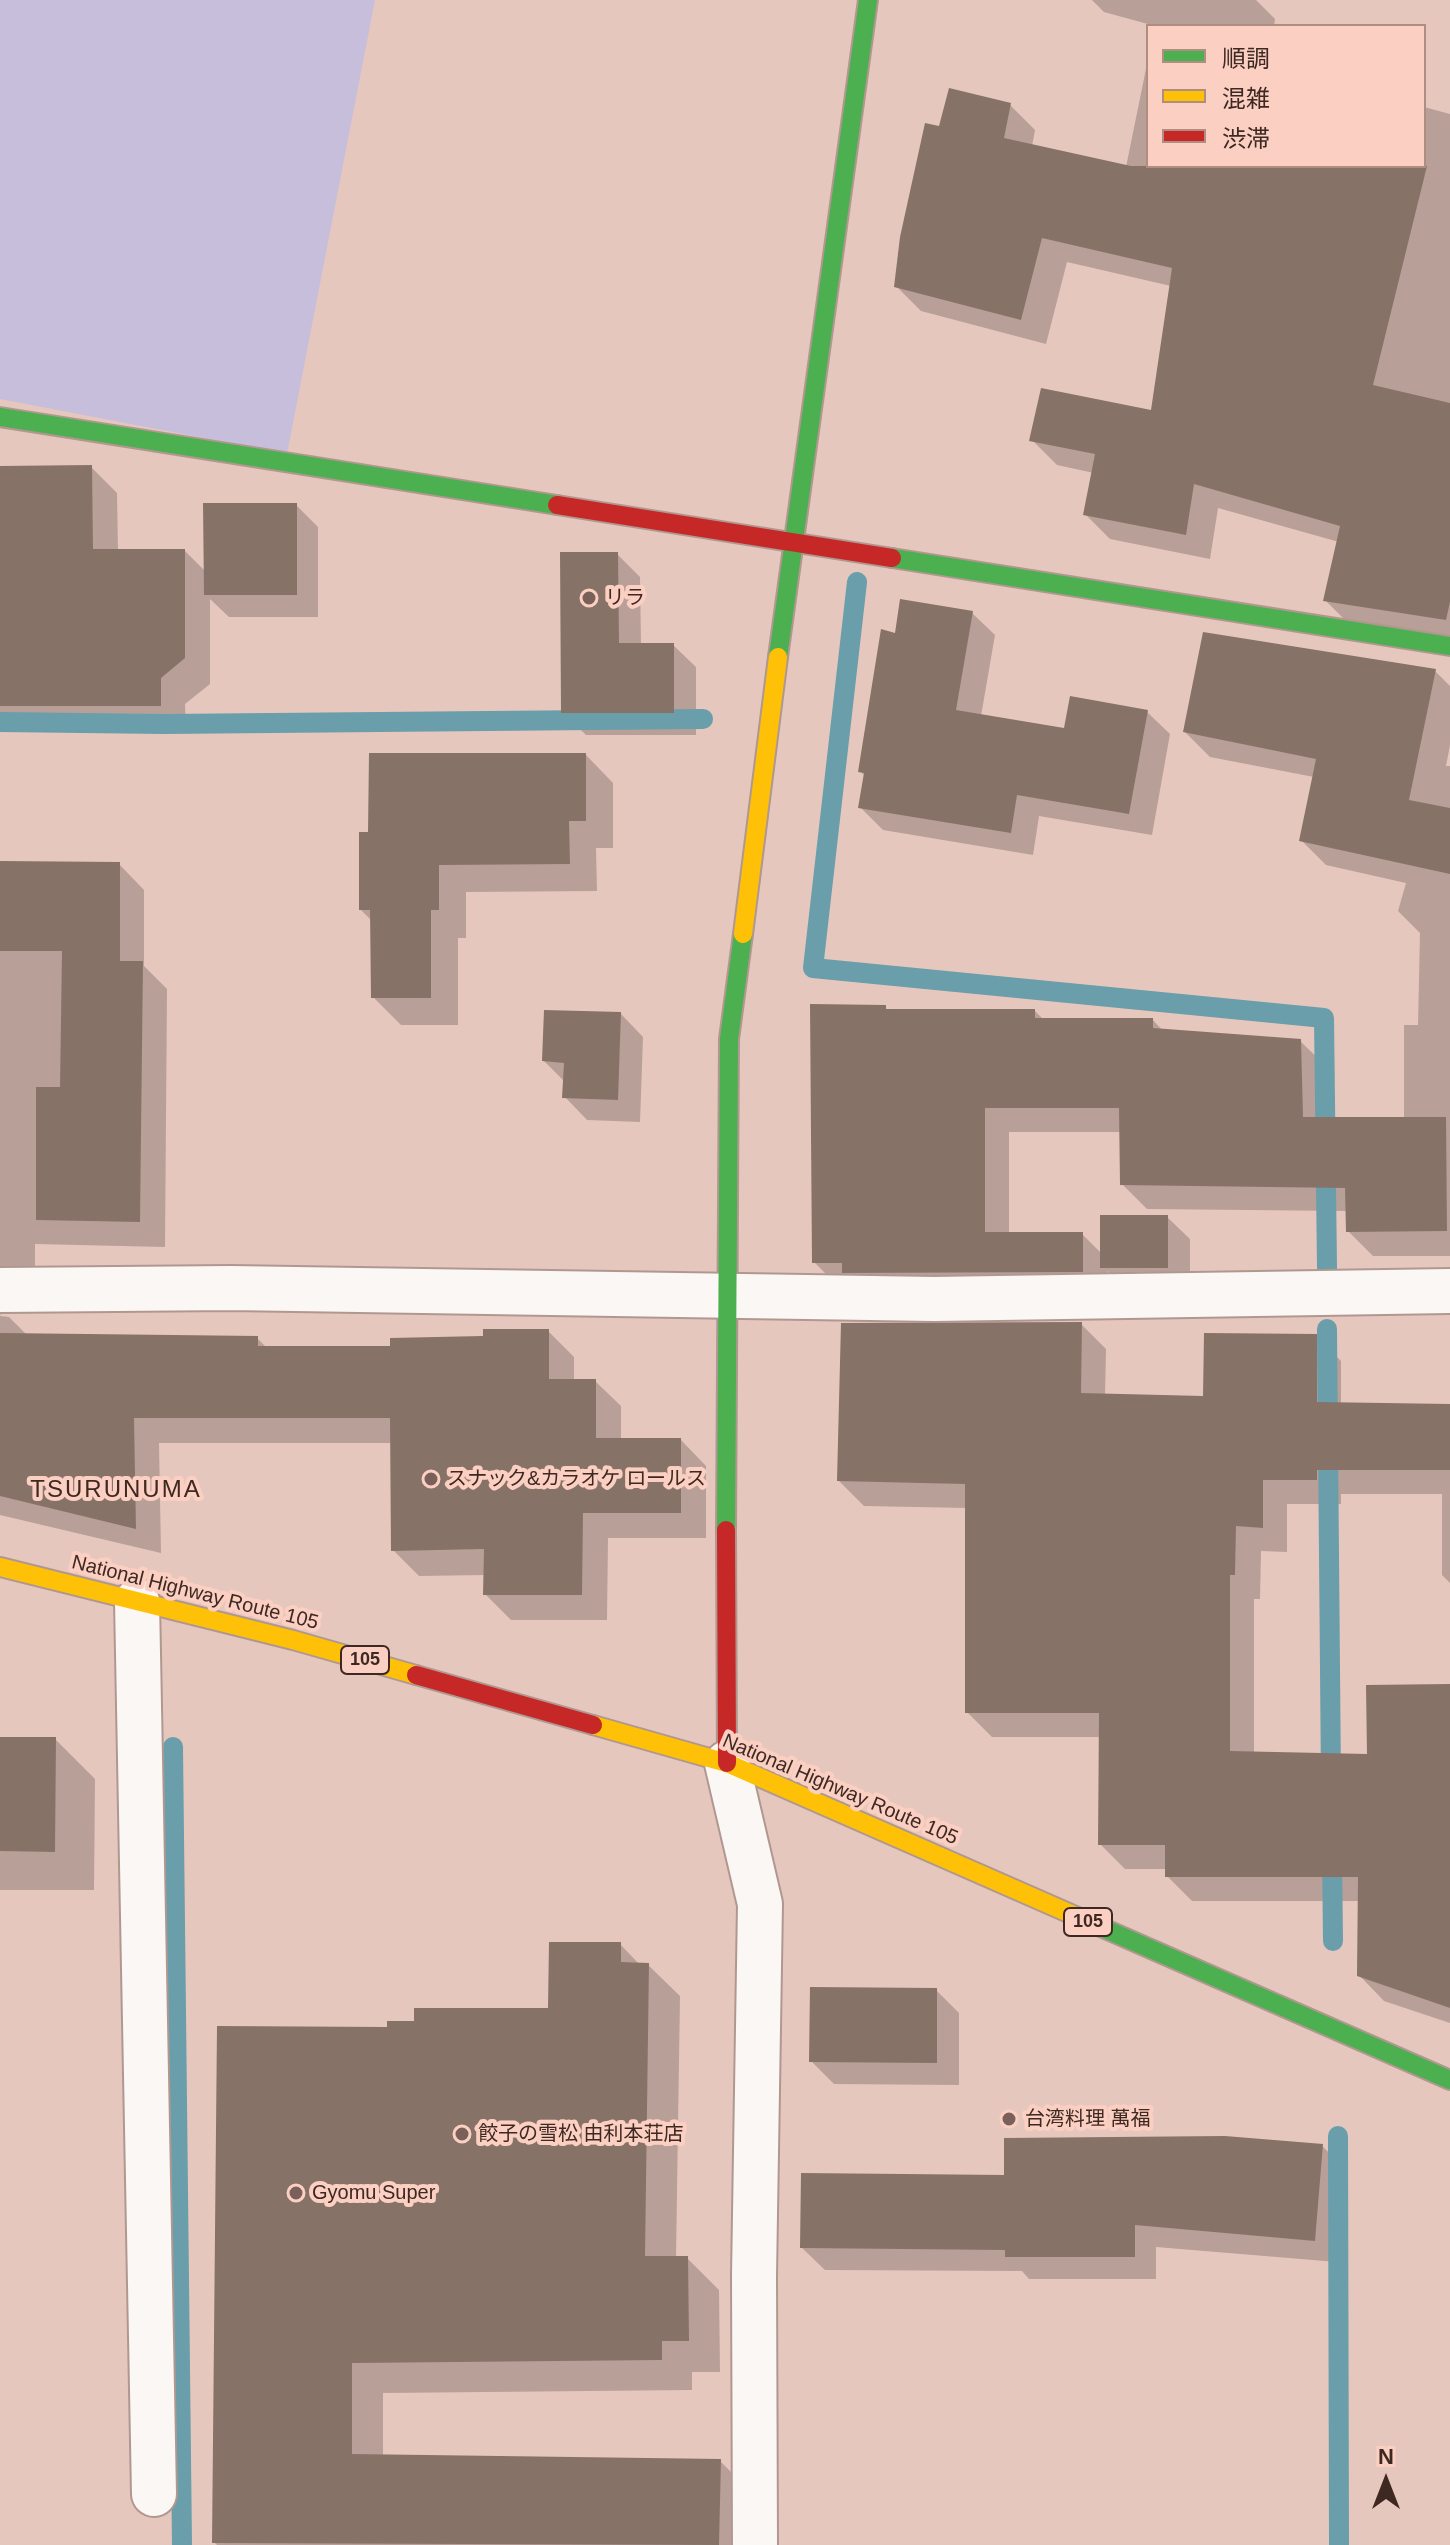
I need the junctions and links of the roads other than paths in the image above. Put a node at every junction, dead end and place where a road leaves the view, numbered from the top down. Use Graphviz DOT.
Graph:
graph roads {
  1 [pos="868,0"];
  2 [pos="0,417"];
  3 [pos="793,541"];
  4 [pos="1450,646"];
  5 [pos="0,1290"];
  6 [pos="1450,1291"];
  7 [pos="725,1296"];
  8 [pos="0,1567"];
  9 [pos="137,1601"];
  10 [pos="727,1763"];
  11 [pos="1450,2080"];
  12 [pos="154,2494"];
  13 [pos="755,2545"];
  1 -- 3 [label="main road"];
  2 -- 3 [label="main road"];
  3 -- 4 [label="main road"];
  3 -- 7 [label="main road"];
  5 -- 7 [label="street"];
  6 -- 7 [label="street"];
  7 -- 10 [label="main road"];
  8 -- 9 [label="main road, National Highway Route 105 / 105"];
  9 -- 10 [label="main road, National Highway Route 105 / 105"];
  9 -- 12 [label="street"];
  10 -- 11 [label="main road, National Highway Route 105 / 105"];
  10 -- 13 [label="street"];
}
